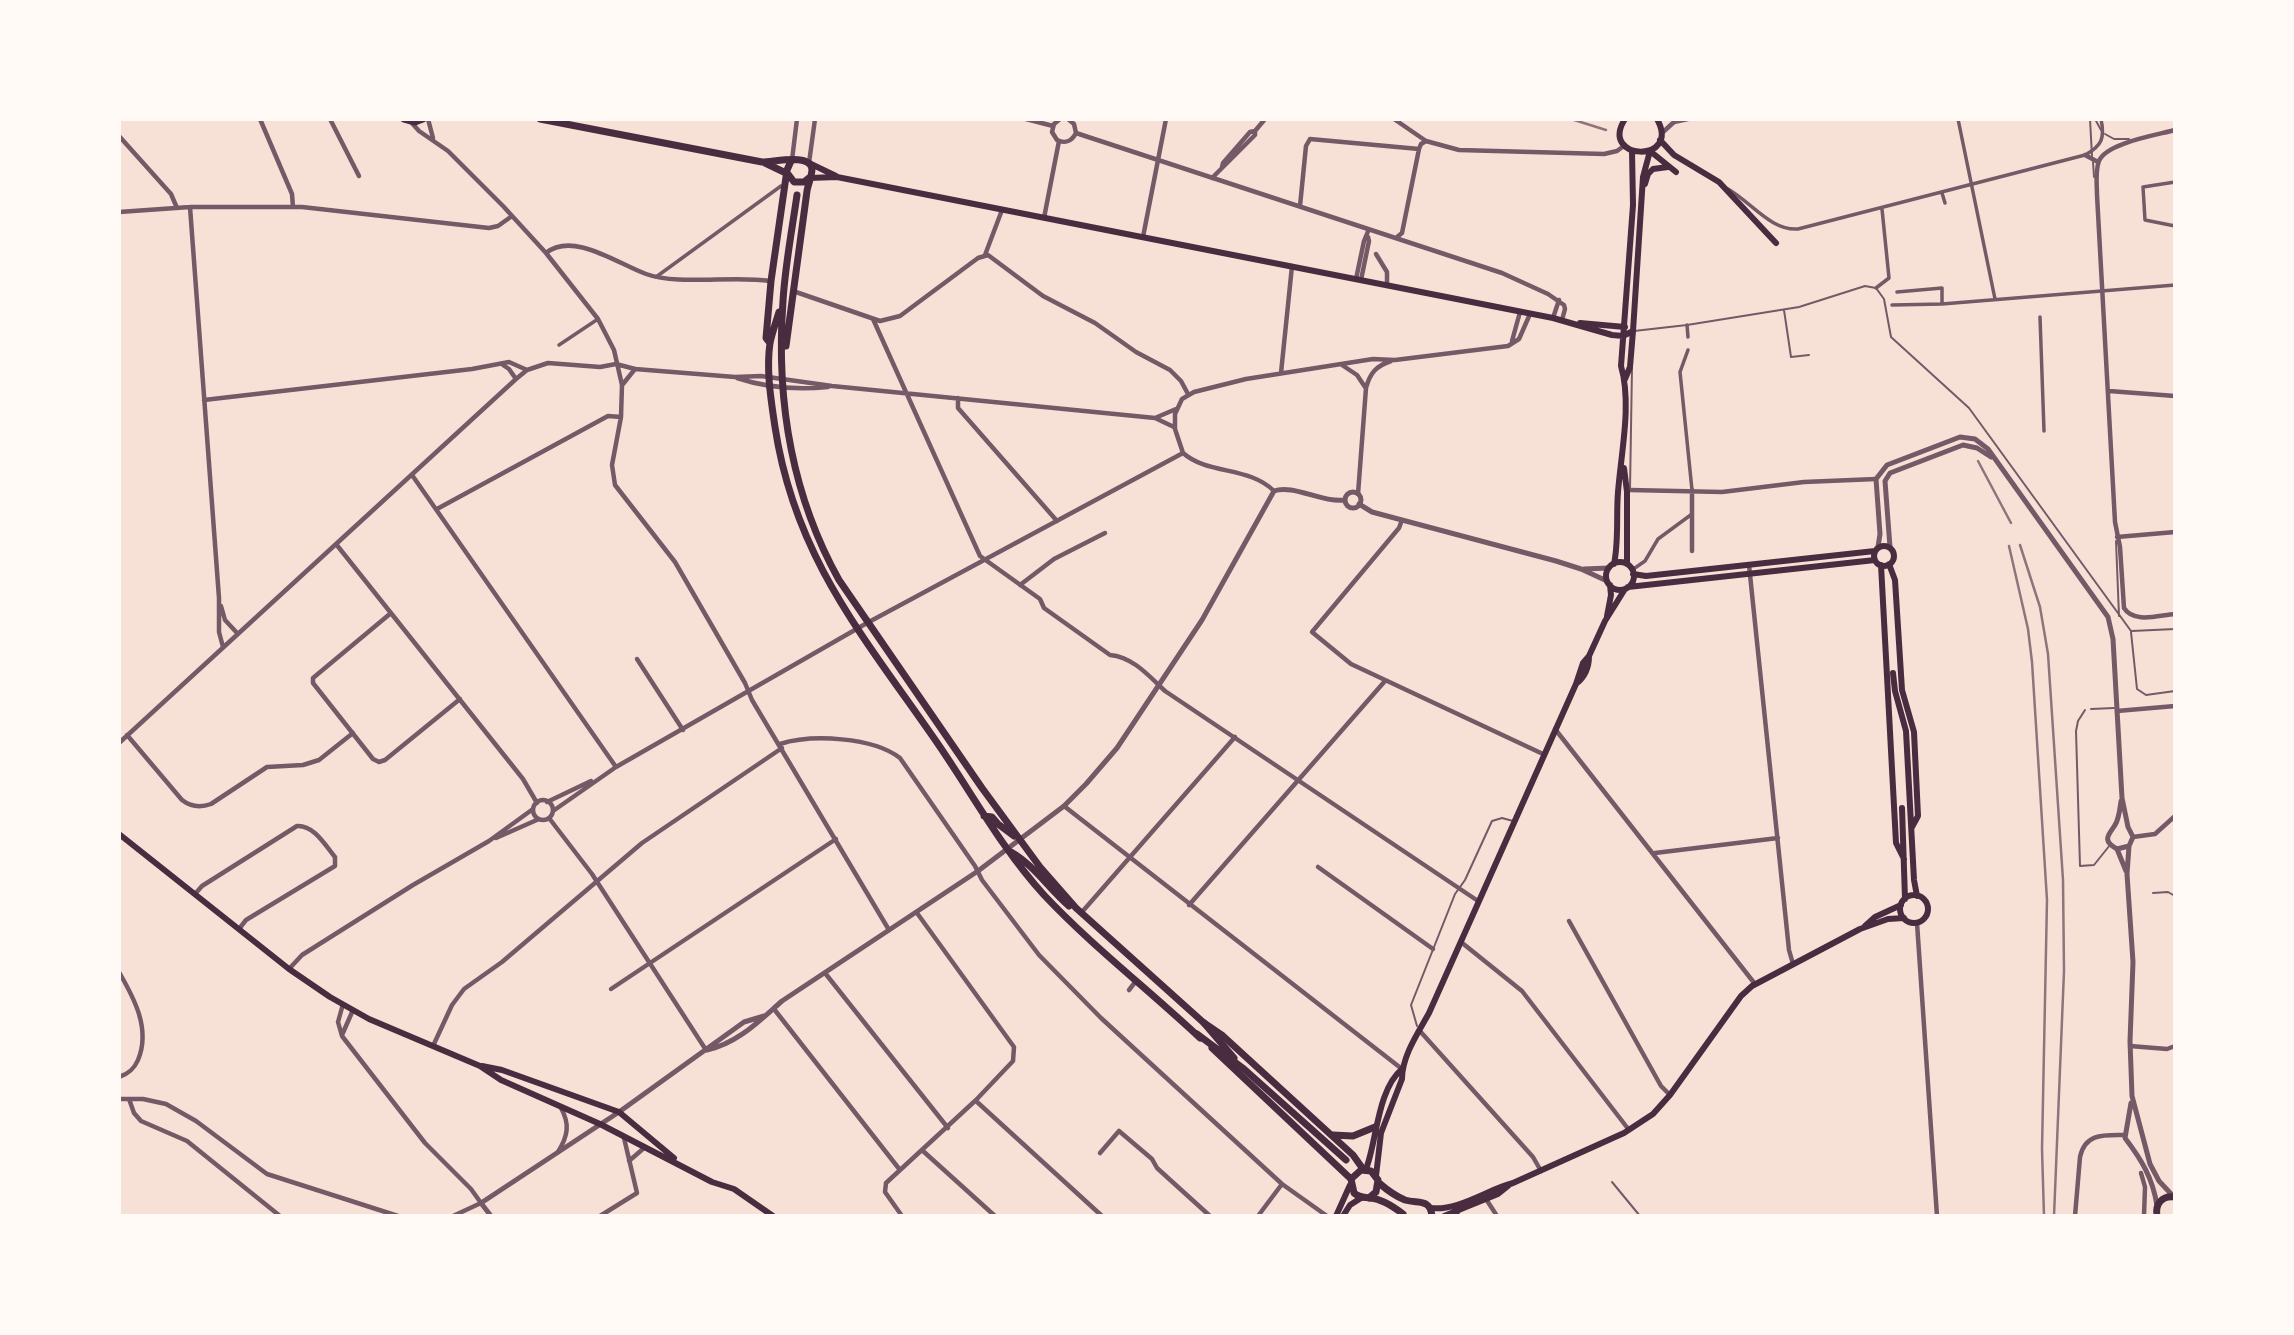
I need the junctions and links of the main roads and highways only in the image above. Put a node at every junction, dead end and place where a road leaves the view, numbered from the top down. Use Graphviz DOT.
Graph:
graph roads {
  1 [pos="426,119"];
  2 [pos="540,119"];
  3 [pos="1657,119"];
  4 [pos="407,121"];
  5 [pos="1621,122"];
  6 [pos="1661,137"];
  7 [pos="1632,151"];
  8 [pos="1650,151"];
  9 [pos="792,161"];
  10 [pos="762,162"];
  11 [pos="809,163"];
  12 [pos="1668,167"];
  13 [pos="1676,172"];
  14 [pos="788,174"];
  15 [pos="837,177"];
  16 [pos="809,178"];
  17 [pos="797,195"];
  18 [pos="1642,198"];
  19 [pos="1776,243"];
  20 [pos="783,298"];
  21 [pos="1577,324"];
  22 [pos="1624,326"];
  23 [pos="1633,331"];
  24 [pos="1623,336"];
  25 [pos="770,343"];
  26 [pos="783,369"];
  27 [pos="1625,379"];
  28 [pos="1623,458"];
  29 [pos="1877,549"];
  30 [pos="1875,560"];
  31 [pos="1627,564"];
  32 [pos="1889,564"];
  33 [pos="1881,565"];
  34 [pos="1611,566"];
  35 [pos="1749,569"];
  36 [pos="1633,572"];
  37 [pos="1609,583"];
  38 [pos="1627,588"];
  39 [pos="1605,621"];
  40 [pos="1893,673"];
  41 [pos="1902,808"];
  42 [pos="984,816"];
  43 [pos="1912,827"];
  44 [pos="119,834"];
  45 [pos="1020,840"];
  46 [pos="1007,850"];
  47 [pos="1904,859"];
  48 [pos="1917,896"];
  49 [pos="1903,902"];
  50 [pos="1078,911"];
  51 [pos="1904,918"];
  52 [pos="1860,929"];
  53 [pos="1204,1023"];
  54 [pos="1197,1034"];
  55 [pos="480,1066"];
  56 [pos="1244,1069"];
  57 [pos="1402,1069"];
  58 [pos="1375,1127"];
  59 [pos="1332,1135"];
  60 [pos="1346,1160"];
  61 [pos="682,1165"];
  62 [pos="1365,1169"];
  63 [pos="1378,1180"];
  64 [pos="1350,1182"];
  65 [pos="1513,1183"];
  66 [pos="2174,1196"];
  67 [pos="1365,1198"];
  68 [pos="1412,1202"];
  69 [pos="2157,1210"];
  70 [pos="1432,1212"];
  71 [pos="1455,1214"];
  72 [pos="1403,1215"];
  73 [pos="773,1216"];
  74 [pos="1336,1216"];
  75 [pos="1343,1216"];
  76 [pos="1444,1216"];
  77 [pos="2151,1216"];
  1 -- 4 [label="main road"];
  2 -- 10 [label="main road"];
  3 -- 6 [label="main road"];
  5 -- 7 [label="main road"];
  6 -- 8 [label="main road"];
  6 -- 19 [label="main road"];
  7 -- 8 [label="main road"];
  7 -- 22 [label="main road"];
  8 -- 12 [label="main road"];
  8 -- 18 [label="main road"];
  9 -- 10 [label="main road"];
  9 -- 11 [label="main road"];
  9 -- 14 [label="main road"];
  10 -- 14 [label="main road"];
  11 -- 15 [label="main road"];
  11 -- 16 [label="main road"];
  12 -- 13 [label="main road"];
  12 -- 18 [label="main road"];
  14 -- 16 [label="main road"];
  14 -- 25 [label="main road"];
  15 -- 16 [label="main road"];
  15 -- 21 [label="main road"];
  16 -- 26 [label="main road"];
  17 -- 20 [label="main road"];
  18 -- 23 [label="main road"];
  20 -- 25 [label="main road"];
  20 -- 26 [label="main road"];
  21 -- 22 [label="main road"];
  21 -- 24 [label="main road"];
  22 -- 23 [label="main road"];
  22 -- 24 [label="main road"];
  23 -- 24 [label="main road"];
  23 -- 27 [label="main road"];
  24 -- 27 [label="main road"];
  25 -- 42 [label="main road"];
  26 -- 45 [label="main road"];
  27 -- 28 [label="main road"];
  28 -- 31 [label="main road"];
  28 -- 34 [label="main road"];
  29 -- 30 [label="main road"];
  29 -- 32 [label="main road"];
  29 -- 35 [label="main road"];
  30 -- 33 [label="main road"];
  30 -- 35 [label="main road"];
  31 -- 34 [label="main road"];
  31 -- 36 [label="main road"];
  32 -- 33 [label="main road"];
  32 -- 43 [label="main road"];
  33 -- 47 [label="main road"];
  34 -- 37 [label="main road"];
  35 -- 36 [label="main road"];
  35 -- 38 [label="main road"];
  36 -- 38 [label="main road"];
  37 -- 38 [label="main road"];
  37 -- 39 [label="main road"];
  38 -- 39 [label="main road"];
  39 -- 57 [label="main road"];
  40 -- 43 [label="main road"];
  41 -- 47 [label="main road"];
  42 -- 45 [label="main road"];
  42 -- 46 [label="main road"];
  43 -- 48 [label="main road"];
  44 -- 55 [label="main road"];
  45 -- 50 [label="main road"];
  46 -- 50 [label="main road"];
  46 -- 54 [label="main road"];
  47 -- 49 [label="main road"];
  48 -- 49 [label="main road"];
  48 -- 51 [label="main road"];
  49 -- 51 [label="main road"];
  49 -- 52 [label="main road"];
  50 -- 53 [label="main road"];
  51 -- 52 [label="main road"];
  52 -- 65 [label="main road"];
  53 -- 56 [label="main road"];
  53 -- 59 [label="main road"];
  54 -- 56 [label="main road"];
  54 -- 64 [label="main road"];
  55 -- 61 [label="main road"];
  55 -- 61 [label="main road"];
  56 -- 60 [label="main road"];
  57 -- 58 [label="main road"];
  57 -- 63 [label="main road"];
  58 -- 59 [label="main road"];
  58 -- 62 [label="main road"];
  59 -- 62 [label="main road"];
  61 -- 73 [label="main road"];
  62 -- 63 [label="main road"];
  62 -- 64 [label="main road"];
  63 -- 67 [label="main road"];
  63 -- 68 [label="main road"];
  64 -- 67 [label="main road"];
  64 -- 74 [label="main road"];
  65 -- 70 [label="main road"];
  65 -- 71 [label="main road"];
  66 -- 69 [label="main road"];
  67 -- 72 [label="main road"];
  67 -- 75 [label="main road"];
  68 -- 70 [label="main road"];
  68 -- 72 [label="main road"];
  69 -- 77 [label="main road"];
  71 -- 76 [label="main road"];
}
